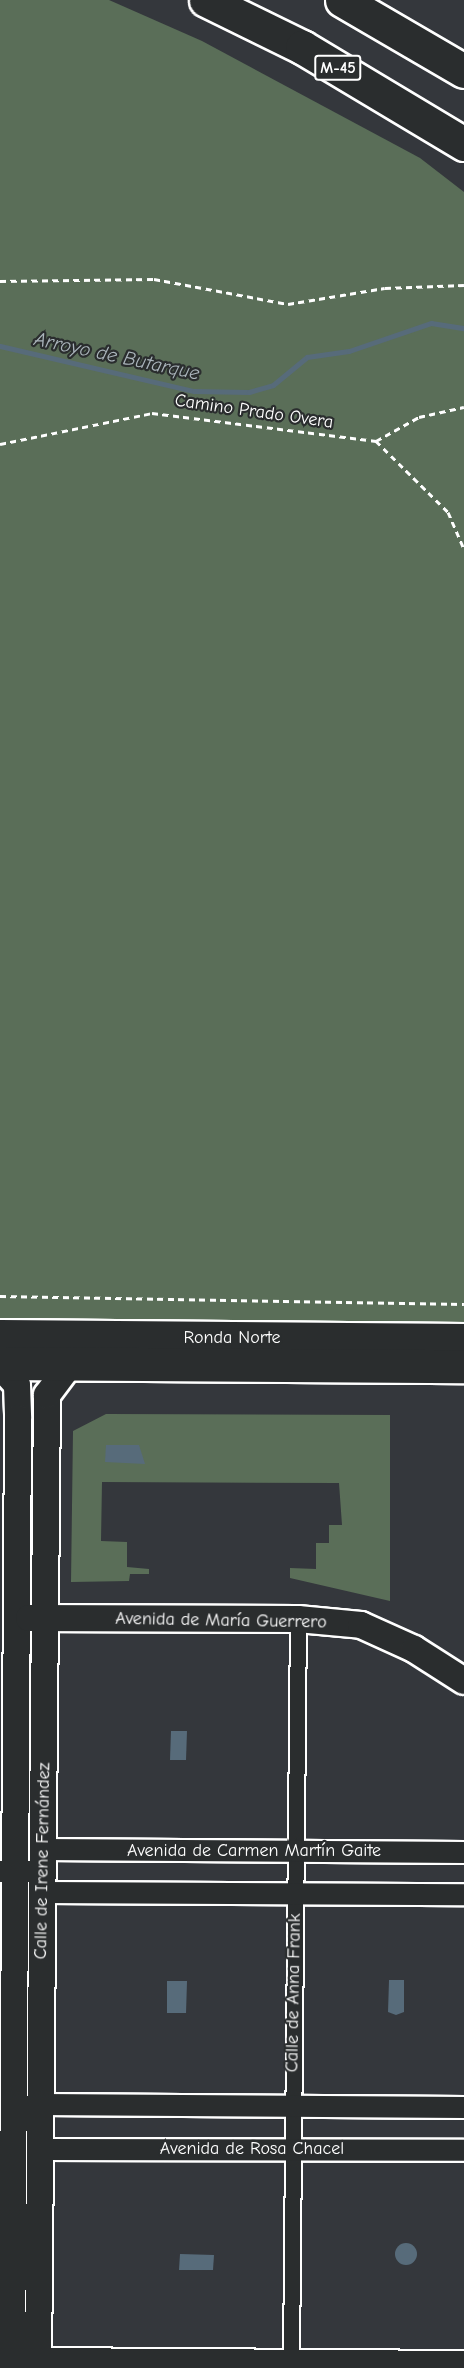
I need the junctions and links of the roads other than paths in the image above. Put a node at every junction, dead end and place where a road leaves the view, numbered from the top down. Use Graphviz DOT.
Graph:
graph roads {
  1 [pos="206,0"];
  2 [pos="342,0"];
  3 [pos="464,71"];
  4 [pos="464,144"];
  5 [pos="0,1336"];
  6 [pos="464,1340"];
  7 [pos="71,1363"];
  8 [pos="0,1364"];
  9 [pos="464,1366"];
  10 [pos="9,1618"];
  11 [pos="47,1618"];
  12 [pos="297,1619"];
  13 [pos="464,1681"];
  14 [pos="296,1852"];
  15 [pos="464,1852"];
  16 [pos="8,1871"];
  17 [pos="44,1871"];
  18 [pos="295,1894"];
  19 [pos="464,1894"];
  20 [pos="41,2104"];
  21 [pos="293,2105"];
  22 [pos="464,2107"];
  23 [pos="8,2125"];
  24 [pos="40,2149"];
  25 [pos="293,2149"];
  26 [pos="464,2150"];
  27 [pos="464,2361"];
  28 [pos="38,2363"];
  29 [pos="291,2364"];
  30 [pos="12,2368"];
  1 -- 4 [label="main road, M-45"];
  2 -- 3 [label="main road"];
  5 -- 6 [label="main road, Ronda Norte"];
  7 -- 8 [label="main road, Ronda Norte"];
  7 -- 9 [label="main road, Ronda Norte"];
  7 -- 11 [label="street, Calle de Irene Fernández"];
  8 -- 10 [label="street, Calle de Irene Fernández"];
  10 -- 11 [label="street, Avenida de María Guerrero"];
  10 -- 16 [label="street, Calle de Irene Fernández"];
  11 -- 12 [label="street, Avenida de María Guerrero"];
  11 -- 17 [label="street, Calle de Irene Fernández"];
  12 -- 13 [label="street, Avenida de María Guerrero"];
  12 -- 14 [label="street, Calle de Anna Frank"];
  14 -- 15 [label="street, Avenida de Carmen Martín Gaite"];
  14 -- 17 [label="street, Avenida de Carmen Martín Gaite"];
  14 -- 18 [label="street, Calle de Anna Frank"];
  16 -- 17 [label="street, Avenida de Carmen Martín Gaite"];
  16 -- 23 [label="street, Calle de Irene Fernández"];
  17 -- 18 [label="street, Avenida de Carmen Martín Gaite"];
  17 -- 20 [label="street, Calle de Irene Fernández"];
  18 -- 19 [label="street, Avenida de Carmen Martín Gaite"];
  18 -- 21 [label="street, Calle de Anna Frank"];
  20 -- 21 [label="street"];
  20 -- 24 [label="street, Calle de Irene Fernández"];
  21 -- 22 [label="street"];
  21 -- 25 [label="street, Calle de Anna Frank"];
  23 -- 30 [label="street, Calle de Irene Fernández"];
  24 -- 25 [label="street, Avenida de Rosa Chacel"];
  24 -- 28 [label="street, Calle de Irene Fernández"];
  25 -- 26 [label="street, Avenida de Rosa Chacel"];
  25 -- 29 [label="street, Calle de Anna Frank"];
  27 -- 29 [label="street"];
  28 -- 29 [label="street"];
}
